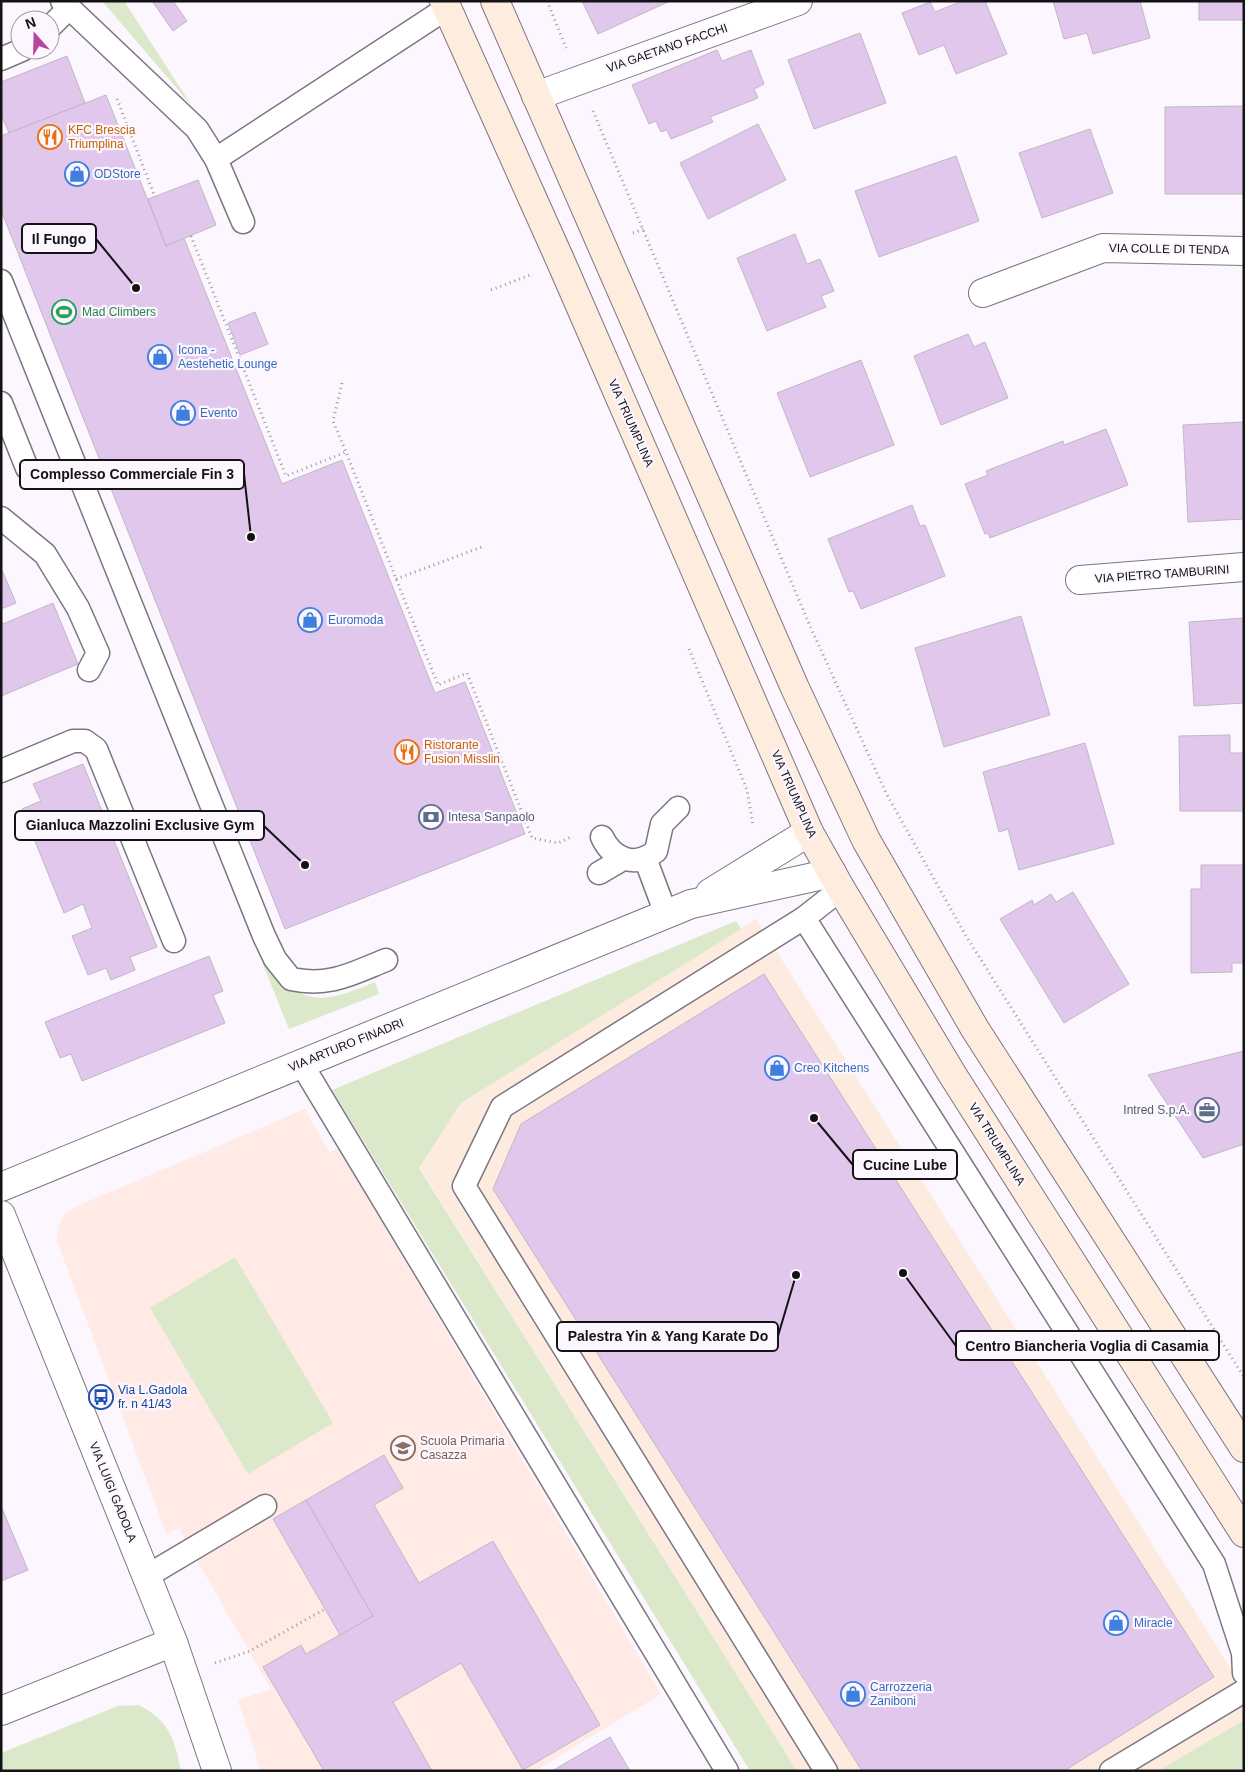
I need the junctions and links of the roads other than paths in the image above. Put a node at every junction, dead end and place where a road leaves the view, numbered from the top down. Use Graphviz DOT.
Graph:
graph roads {
  1 [pos="495,1"];
  2 [pos="798,1"];
  3 [pos="446,4"];
  4 [pos="64,5"];
  5 [pos="536,96"];
  6 [pos="216,158"];
  7 [pos="244,222"];
  8 [pos="1244,251"];
  9 [pos="1,282"];
  10 [pos="983,293"];
  11 [pos="1,403"];
  12 [pos="28,468"];
  13 [pos="1,518"];
  14 [pos="1244,567"];
  15 [pos="1080,580"];
  16 [pos="89,670"];
  17 [pos="1,770"];
  18 [pos="678,808"];
  19 [pos="809,832"];
  20 [pos="602,837"];
  21 [pos="634,859"];
  22 [pos="600,873"];
  23 [pos="836,881"];
  24 [pos="692,904"];
  25 [pos="666,914"];
  26 [pos="804,918"];
  27 [pos="174,941"];
  28 [pos="386,960"];
  29 [pos="301,1063"];
  30 [pos="1,1187"];
  31 [pos="1,1215"];
  32 [pos="1239,1433"];
  33 [pos="265,1506"];
  34 [pos="1244,1533"];
  35 [pos="147,1576"];
  36 [pos="173,1642"];
  37 [pos="1244,1673"];
  38 [pos="1244,1691"];
  39 [pos="1,1711"];
  40 [pos="217,1771"];
  41 [pos="727,1771"];
  42 [pos="826,1771"];
  43 [pos="1111,1771"];
  1 -- 5 [label="main road"];
  2 -- 5 [label="street, VIA GAETANO FACCHI"];
  3 -- 6 [label="lane"];
  3 -- 19 [label="main road, VIA TRIUMPLINA"];
  4 -- 6 [label="lane"];
  5 -- 32 [label="main road"];
  6 -- 7 [label="lane"];
  8 -- 10 [label="street, VIA COLLE DI TENDA"];
  9 -- 28 [label="lane"];
  11 -- 12 [label="lane"];
  13 -- 16 [label="lane"];
  14 -- 15 [label="street, VIA PIETRO TAMBURINI"];
  17 -- 27 [label="lane"];
  18 -- 21 [label="lane"];
  19 -- 23 [label="main road, VIA TRIUMPLINA"];
  19 -- 24 [label="street"];
  20 -- 21 [label="lane"];
  21 -- 22 [label="lane"];
  21 -- 25 [label="lane"];
  23 -- 24 [label="street"];
  23 -- 26 [label="lane"];
  23 -- 34 [label="main road, VIA TRIUMPLINA"];
  24 -- 25 [label="street, VIA ARTURO FINADRI"];
  25 -- 29 [label="street, VIA ARTURO FINADRI"];
  26 -- 37 [label="lane"];
  26 -- 42 [label="lane"];
  29 -- 30 [label="street, VIA ARTURO FINADRI"];
  29 -- 41 [label="lane"];
  31 -- 35 [label="street, VIA LUIGI GADOLA"];
  33 -- 35 [label="lane"];
  35 -- 36 [label="street, VIA LUIGI GADOLA"];
  36 -- 39 [label="street"];
  36 -- 40 [label="street, VIA LUIGI GADOLA"];
  38 -- 43 [label="lane"];
}
